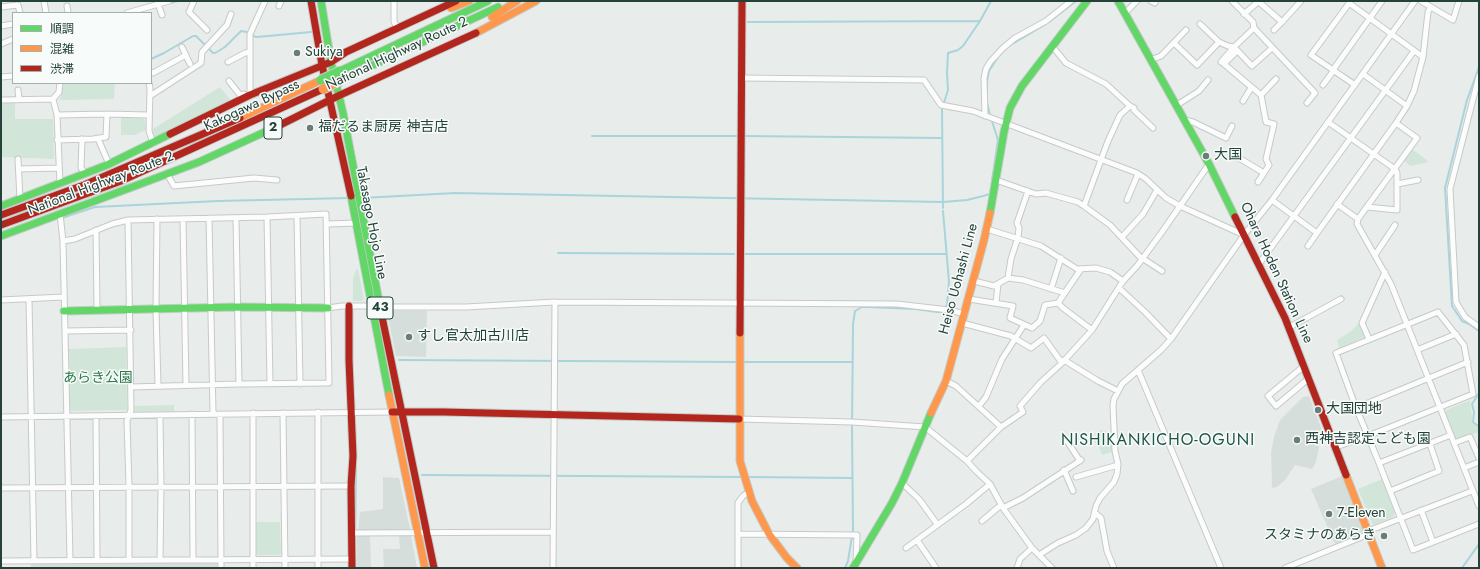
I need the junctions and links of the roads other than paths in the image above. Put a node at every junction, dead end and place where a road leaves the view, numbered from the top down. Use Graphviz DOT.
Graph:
graph roads {
  1 [pos="44,1"];
  2 [pos="168,1"];
  3 [pos="194,1"];
  4 [pos="265,1"];
  5 [pos="311,1"];
  6 [pos="321,1"];
  7 [pos="394,1"];
  8 [pos="454,1"];
  9 [pos="469,1"];
  10 [pos="488,1"];
  11 [pos="510,1"];
  12 [pos="517,1"];
  13 [pos="536,1"];
  14 [pos="742,1"];
  15 [pos="1071,1"];
  16 [pos="1087,1"];
  17 [pos="1118,1"];
  18 [pos="1137,1"];
  19 [pos="1232,1"];
  20 [pos="1259,1"];
  21 [pos="1301,1"];
  22 [pos="1382,1"];
  23 [pos="1416,1"];
  24 [pos="1421,1"];
  25 [pos="1460,1"];
  26 [pos="1350,2"];
  27 [pos="158,4"];
  28 [pos="67,6"];
  29 [pos="1,7"];
  30 [pos="1430,8"];
  31 [pos="141,11"];
  32 [pos="20,12"];
  33 [pos="46,12"];
  34 [pos="68,12"];
  35 [pos="1125,13"];
  36 [pos="231,14"];
  37 [pos="1244,14"];
  38 [pos="162,15"];
  39 [pos="1369,18"];
  40 [pos="1282,22"];
  41 [pos="12,24"];
  42 [pos="1200,24"];
  43 [pos="1,26"];
  44 [pos="206,27"];
  45 [pos="1254,28"];
  46 [pos="397,29"];
  47 [pos="1186,30"];
  48 [pos="1274,30"];
  49 [pos="1392,34"];
  50 [pos="12,39"];
  51 [pos="1219,42"];
  52 [pos="1174,43"];
  53 [pos="1,44"];
  54 [pos="1052,46"];
  55 [pos="182,47"];
  56 [pos="1272,48"];
  57 [pos="1235,49"];
  58 [pos="1414,51"];
  59 [pos="250,52"];
  60 [pos="186,55"];
  61 [pos="1423,57"];
  62 [pos="1150,60"];
  63 [pos="228,62"];
  64 [pos="1221,62"];
  65 [pos="327,63"];
  66 [pos="190,64"];
  67 [pos="1333,70"];
  68 [pos="152,72"];
  69 [pos="1363,74"];
  70 [pos="341,75"];
  71 [pos="12,76"];
  72 [pos="1479,76"];
  73 [pos="1,77"];
  74 [pos="741,78"];
  75 [pos="1276,79"];
  76 [pos="229,80"];
  77 [pos="1208,80"];
  78 [pos="60,84"];
  79 [pos="150,84"];
  80 [pos="322,84"];
  81 [pos="1323,85"];
  82 [pos="1355,86"];
  83 [pos="1251,88"];
  84 [pos="18,90"];
  85 [pos="1384,90"];
  86 [pos="33,93"];
  87 [pos="250,93"];
  88 [pos="1261,95"];
  89 [pos="150,96"];
  90 [pos="334,98"];
  91 [pos="19,99"];
  92 [pos="33,99"];
  93 [pos="53,99"];
  94 [pos="2,100"];
  95 [pos="1243,100"];
  96 [pos="1307,102"];
  97 [pos="1177,105"];
  98 [pos="1130,106"];
  99 [pos="1407,106"];
  100 [pos="107,114"];
  101 [pos="57,115"];
  102 [pos="149,115"];
  103 [pos="989,117"];
  104 [pos="1185,120"];
  105 [pos="1328,122"];
  106 [pos="1396,123"];
  107 [pos="1006,124"];
  108 [pos="1232,126"];
  109 [pos="1153,128"];
  110 [pos="1350,138"];
  111 [pos="82,139"];
  112 [pos="58,140"];
  113 [pos="99,141"];
  114 [pos="153,143"];
  115 [pos="1373,154"];
  116 [pos="1239,158"];
  117 [pos="18,159"];
  118 [pos="1102,160"];
  119 [pos="109,164"];
  120 [pos="1209,164"];
  121 [pos="58,168"];
  122 [pos="18,169"];
  123 [pos="1395,169"];
  124 [pos="1264,173"];
  125 [pos="86,174"];
  126 [pos="167,174"];
  127 [pos="1138,174"];
  128 [pos="269,179"];
  129 [pos="243,180"];
  130 [pos="277,180"];
  131 [pos="996,180"];
  132 [pos="1418,180"];
  133 [pos="121,181"];
  134 [pos="1258,182"];
  135 [pos="60,184"];
  136 [pos="1397,184"];
  137 [pos="84,185"];
  138 [pos="244,186"];
  139 [pos="269,186"];
  140 [pos="1157,190"];
  141 [pos="1028,191"];
  142 [pos="355,198"];
  143 [pos="20,199"];
  144 [pos="1127,200"];
  145 [pos="1272,200"];
  146 [pos="1337,204"];
  147 [pos="1,206"];
  148 [pos="1084,206"];
  149 [pos="1180,206"];
  150 [pos="1367,207"];
  151 [pos="1,215"];
  152 [pos="297,216"];
  153 [pos="267,217"];
  154 [pos="1294,217"];
  155 [pos="60,218"];
  156 [pos="209,218"];
  157 [pos="236,218"];
  158 [pos="157,219"];
  159 [pos="183,219"];
  160 [pos="1358,219"];
  161 [pos="128,220"];
  162 [pos="357,222"];
  163 [pos="327,224"];
  164 [pos="1,225"];
  165 [pos="1395,225"];
  166 [pos="987,228"];
  167 [pos="96,230"];
  168 [pos="1317,233"];
  169 [pos="1244,235"];
  170 [pos="1,236"];
  171 [pos="1018,237"];
  172 [pos="1122,237"];
  173 [pos="62,241"];
  174 [pos="1308,246"];
  175 [pos="1375,255"];
  176 [pos="1061,258"];
  177 [pos="1142,258"];
  178 [pos="1259,264"];
  179 [pos="1081,270"];
  180 [pos="1162,271"];
  181 [pos="1385,272"];
  182 [pos="1008,278"];
  183 [pos="974,281"];
  184 [pos="1123,281"];
  185 [pos="998,284"];
  186 [pos="1051,288"];
  187 [pos="1119,288"];
  188 [pos="1065,293"];
  189 [pos="64,297"];
  190 [pos="969,299"];
  191 [pos="1,300"];
  192 [pos="29,300"];
  193 [pos="1341,300"];
  194 [pos="555,302"];
  195 [pos="740,302"];
  196 [pos="996,303"];
  197 [pos="1058,303"];
  198 [pos="350,306"];
  199 [pos="376,306"];
  200 [pos="268,307"];
  201 [pos="298,307"];
  202 [pos="211,308"];
  203 [pos="238,308"];
  204 [pos="328,308"];
  205 [pos="184,309"];
  206 [pos="97,310"];
  207 [pos="130,310"];
  208 [pos="156,310"];
  209 [pos="64,311"];
  210 [pos="964,319"];
  211 [pos="1407,324"];
  212 [pos="1024,325"];
  213 [pos="1479,327"];
  214 [pos="1288,328"];
  215 [pos="130,330"];
  216 [pos="1092,330"];
  217 [pos="65,331"];
  218 [pos="1456,334"];
  219 [pos="1015,338"];
  220 [pos="1171,339"];
  221 [pos="1369,339"];
  222 [pos="1417,350"];
  223 [pos="1063,362"];
  224 [pos="1468,362"];
  225 [pos="1304,366"];
  226 [pos="1138,370"];
  227 [pos="1308,379"];
  228 [pos="1428,379"];
  229 [pos="946,381"];
  230 [pos="240,384"];
  231 [pos="270,384"];
  232 [pos="300,384"];
  233 [pos="186,385"];
  234 [pos="213,385"];
  235 [pos="158,386"];
  236 [pos="131,387"];
  237 [pos="1118,391"];
  238 [pos="978,406"];
  239 [pos="1440,407"];
  240 [pos="1356,408"];
  241 [pos="318,412"];
  242 [pos="392,412"];
  243 [pos="253,413"];
  244 [pos="283,413"];
  245 [pos="350,413"];
  246 [pos="403,413"];
  247 [pos="192,414"];
  248 [pos="213,414"];
  249 [pos="220,414"];
  250 [pos="1,416"];
  251 [pos="30,416"];
  252 [pos="96,416"];
  253 [pos="129,416"];
  254 [pos="160,416"];
  255 [pos="554,416"];
  256 [pos="66,417"];
  257 [pos="739,419"];
  258 [pos="925,427"];
  259 [pos="1002,427"];
  260 [pos="1451,435"];
  261 [pos="1368,436"];
  262 [pos="1067,440"];
  263 [pos="1454,443"];
  264 [pos="1430,444"];
  265 [pos="1336,447"];
  266 [pos="1479,458"];
  267 [pos="967,462"];
  268 [pos="1479,462"];
  269 [pos="1379,464"];
  270 [pos="1118,465"];
  271 [pos="1464,468"];
  272 [pos="1064,470"];
  273 [pos="1076,476"];
  274 [pos="902,483"];
  275 [pos="990,484"];
  276 [pos="193,486"];
  277 [pos="253,486"];
  278 [pos="284,486"];
  279 [pos="318,486"];
  280 [pos="352,486"];
  281 [pos="32,487"];
  282 [pos="69,487"];
  283 [pos="96,487"];
  284 [pos="129,487"];
  285 [pos="161,487"];
  286 [pos="221,487"];
  287 [pos="1,488"];
  288 [pos="1073,491"];
  289 [pos="1390,491"];
  290 [pos="1472,491"];
  291 [pos="749,492"];
  292 [pos="1002,506"];
  293 [pos="1479,506"];
  294 [pos="1421,510"];
  295 [pos="1096,513"];
  296 [pos="1400,519"];
  297 [pos="982,521"];
  298 [pos="937,524"];
  299 [pos="1479,524"];
  300 [pos="423,532"];
  301 [pos="553,532"];
  302 [pos="355,533"];
  303 [pos="1369,533"];
  304 [pos="738,534"];
  305 [pos="769,534"];
  306 [pos="917,540"];
  307 [pos="1433,542"];
  308 [pos="906,548"];
  309 [pos="1032,548"];
  310 [pos="1039,555"];
  311 [pos="253,559"];
  312 [pos="285,559"];
  313 [pos="318,559"];
  314 [pos="70,560"];
  315 [pos="97,560"];
  316 [pos="129,560"];
  317 [pos="160,560"];
  318 [pos="193,560"];
  319 [pos="221,560"];
  320 [pos="1,561"];
  321 [pos="16,561"];
  322 [pos="34,561"];
  323 [pos="352,564"];
  324 [pos="855,565"];
  325 [pos="1019,567"];
  326 [pos="16,568"];
  327 [pos="221,568"];
  328 [pos="253,568"];
  329 [pos="285,568"];
  330 [pos="318,568"];
  331 [pos="425,568"];
  332 [pos="434,568"];
  333 [pos="553,568"];
  334 [pos="738,568"];
  335 [pos="797,568"];
  336 [pos="936,568"];
  337 [pos="1052,568"];
  338 [pos="1114,568"];
  339 [pos="1221,568"];
  340 [pos="1285,568"];
  341 [pos="1382,568"];
  1 -- 33 [label="street"];
  2 -- 27 [label="street"];
  3 -- 44 [label="street"];
  4 -- 59 [label="street"];
  5 -- 65 [label="main road, Takasago Hojo Line / 43"];
  6 -- 65 [label="main road, Takasago Hojo Line / 43"];
  7 -- 46 [label="street"];
  8 -- 46 [label="main road, National Highway Route 2"];
  9 -- 65 [label="main road"];
  10 -- 70 [label="main road, Kakogawa Bypass / 2"];
  11 -- 70 [label="main road, Kakogawa Bypass / 2"];
  12 -- 90 [label="main road"];
  13 -- 90 [label="main road, National Highway Route 2 / 2"];
  14 -- 74 [label="main road"];
  15 -- 103 [label="street"];
  16 -- 54 [label="main road, Heiso Uohashi Line"];
  17 -- 35 [label="main road, Ohara Hoden Station Line"];
  18 -- 35 [label="street"];
  19 -- 37 [label="street"];
  20 -- 37 [label="street"];
  20 -- 40 [label="street"];
  21 -- 40 [label="street"];
  22 -- 39 [label="street"];
  23 -- 49 [label="street"];
  24 -- 30 [label="street"];
  25 -- 30 [label="street"];
  26 -- 39 [label="street"];
  26 -- 67 [label="street"];
  27 -- 31 [label="street"];
  27 -- 38 [label="street"];
  28 -- 34 [label="street"];
  29 -- 32 [label="street"];
  30 -- 61 [label="street"];
  35 -- 62 [label="main road, Ohara Hoden Station Line"];
  36 -- 89 [label="street"];
  37 -- 45 [label="street"];
  39 -- 49 [label="street"];
  39 -- 67 [label="street"];
  40 -- 48 [label="street"];
  41 -- 43 [label="street"];
  42 -- 51 [label="street"];
  45 -- 56 [label="street"];
  45 -- 57 [label="street"];
  46 -- 65 [label="main road, National Highway Route 2"];
  47 -- 52 [label="street"];
  49 -- 58 [label="street"];
  49 -- 69 [label="street"];
  50 -- 53 [label="street"];
  51 -- 52 [label="street"];
  51 -- 57 [label="street"];
  52 -- 62 [label="street"];
  54 -- 98 [label="street"];
  54 -- 107 [label="main road, Heiso Uohashi Line"];
  55 -- 60 [label="street"];
  56 -- 57 [label="street"];
  56 -- 96 [label="street"];
  57 -- 64 [label="street"];
  57 -- 83 [label="street"];
  58 -- 61 [label="street"];
  58 -- 85 [label="street"];
  59 -- 63 [label="street"];
  59 -- 87 [label="street"];
  60 -- 66 [label="street"];
  60 -- 68 [label="street"];
  61 -- 99 [label="street"];
  62 -- 97 [label="main road, Ohara Hoden Station Line"];
  65 -- 87 [label="main road, National Highway Route 2"];
  65 -- 90 [label="main road, Takasago Hojo Line / 43"];
  65 -- 137 [label="main road"];
  67 -- 81 [label="street"];
  67 -- 82 [label="street"];
  69 -- 82 [label="street"];
  69 -- 85 [label="street"];
  70 -- 80 [label="main road, Kakogawa Bypass / 2, bridge"];
  71 -- 73 [label="street"];
  72 -- 213 [label="street"];
  74 -- 103 [label="street"];
  74 -- 195 [label="main road"];
  75 -- 88 [label="street"];
  76 -- 87 [label="street"];
  77 -- 97 [label="street"];
  78 -- 93 [label="street"];
  79 -- 89 [label="street"];
  80 -- 133 [label="main road, Kakogawa Bypass / 2"];
  80 -- 137 [label="main road, Kakogawa Bypass / 2"];
  82 -- 105 [label="street"];
  83 -- 88 [label="street"];
  83 -- 95 [label="street"];
  84 -- 91 [label="street"];
  85 -- 99 [label="street"];
  85 -- 110 [label="street"];
  86 -- 92 [label="street"];
  87 -- 114 [label="main road, National Highway Route 2"];
  88 -- 124 [label="street"];
  89 -- 102 [label="street"];
  90 -- 126 [label="main road, National Highway Route 2 / 2"];
  90 -- 133 [label="main road"];
  90 -- 142 [label="main road, Takasago Hojo Line / 43"];
  91 -- 92 [label="street"];
  91 -- 94 [label="street"];
  92 -- 93 [label="street"];
  93 -- 101 [label="street"];
  97 -- 104 [label="main road, Ohara Hoden Station Line"];
  98 -- 109 [label="street"];
  98 -- 118 [label="street"];
  99 -- 106 [label="street"];
  100 -- 101 [label="street"];
  100 -- 102 [label="street"];
  100 -- 111 [label="street"];
  101 -- 112 [label="street"];
  102 -- 114 [label="street"];
  103 -- 107 [label="street"];
  104 -- 108 [label="street"];
  104 -- 120 [label="main road, Ohara Hoden Station Line"];
  105 -- 110 [label="street"];
  105 -- 145 [label="street"];
  106 -- 115 [label="street"];
  106 -- 123 [label="street"];
  107 -- 118 [label="street"];
  107 -- 131 [label="main road, Heiso Uohashi Line"];
  110 -- 115 [label="street"];
  110 -- 154 [label="street"];
  111 -- 112 [label="street"];
  111 -- 125 [label="street"];
  112 -- 121 [label="street"];
  113 -- 119 [label="street"];
  114 -- 119 [label="main road, National Highway Route 2"];
  115 -- 123 [label="street"];
  115 -- 146 [label="street"];
  116 -- 124 [label="street"];
  117 -- 122 [label="street"];
  118 -- 127 [label="street"];
  118 -- 148 [label="street"];
  119 -- 125 [label="main road, National Highway Route 2"];
  120 -- 149 [label="street"];
  120 -- 169 [label="main road, Ohara Hoden Station Line"];
  121 -- 122 [label="street"];
  121 -- 135 [label="street"];
  122 -- 143 [label="street"];
  123 -- 136 [label="street"];
  123 -- 150 [label="street"];
  124 -- 134 [label="street"];
  125 -- 135 [label="main road, National Highway Route 2"];
  126 -- 129 [label="street"];
  126 -- 155 [label="main road, National Highway Route 2 / 2"];
  127 -- 140 [label="street"];
  127 -- 144 [label="street"];
  128 -- 129 [label="street"];
  128 -- 130 [label="street"];
  128 -- 139 [label="street"];
  129 -- 138 [label="street"];
  131 -- 141 [label="street"];
  131 -- 166 [label="main road, Heiso Uohashi Line"];
  132 -- 136 [label="street"];
  133 -- 164 [label="main road, Kakogawa Bypass / 2"];
  135 -- 143 [label="main road, National Highway Route 2"];
  136 -- 150 [label="street"];
  137 -- 151 [label="main road, Kakogawa Bypass / 2"];
  140 -- 149 [label="street"];
  140 -- 172 [label="street"];
  141 -- 148 [label="street"];
  141 -- 171 [label="street"];
  142 -- 162 [label="main road, Takasago Hojo Line / 43"];
  142 -- 199 [label="main road, Takasago Hojo Line / 43"];
  143 -- 147 [label="main road, National Highway Route 2"];
  145 -- 154 [label="street"];
  145 -- 169 [label="street"];
  146 -- 160 [label="street"];
  146 -- 168 [label="street"];
  148 -- 172 [label="street"];
  149 -- 169 [label="street"];
  149 -- 177 [label="street"];
  150 -- 160 [label="street"];
  152 -- 153 [label="street"];
  152 -- 163 [label="street"];
  152 -- 201 [label="street"];
  153 -- 157 [label="street"];
  153 -- 200 [label="street"];
  154 -- 168 [label="street"];
  154 -- 178 [label="street"];
  155 -- 170 [label="main road, National Highway Route 2 / 2"];
  155 -- 173 [label="street"];
  156 -- 157 [label="street"];
  156 -- 159 [label="street"];
  156 -- 202 [label="street"];
  157 -- 203 [label="street"];
  158 -- 159 [label="street"];
  158 -- 161 [label="street"];
  158 -- 208 [label="street"];
  159 -- 205 [label="street"];
  160 -- 175 [label="street"];
  161 -- 167 [label="street"];
  161 -- 207 [label="street"];
  162 -- 163 [label="street"];
  162 -- 199 [label="main road, Takasago Hojo Line / 43"];
  163 -- 204 [label="street"];
  165 -- 175 [label="street"];
  166 -- 171 [label="street"];
  166 -- 183 [label="main road, Heiso Uohashi Line"];
  167 -- 173 [label="street"];
  167 -- 206 [label="street"];
  168 -- 174 [label="street"];
  169 -- 178 [label="main road, Ohara Hoden Station Line"];
  169 -- 220 [label="street"];
  171 -- 176 [label="street"];
  171 -- 182 [label="street"];
  172 -- 177 [label="street"];
  173 -- 189 [label="street"];
  175 -- 181 [label="street"];
  176 -- 179 [label="street"];
  176 -- 186 [label="street"];
  177 -- 180 [label="street"];
  177 -- 184 [label="street"];
  178 -- 214 [label="main road, Ohara Hoden Station Line"];
  179 -- 184 [label="street"];
  179 -- 188 [label="street"];
  181 -- 211 [label="street"];
  181 -- 221 [label="street"];
  182 -- 185 [label="street"];
  182 -- 186 [label="street"];
  183 -- 185 [label="street"];
  183 -- 190 [label="main road, Heiso Uohashi Line"];
  184 -- 187 [label="street"];
  185 -- 196 [label="street"];
  186 -- 188 [label="street"];
  187 -- 216 [label="street"];
  187 -- 220 [label="street"];
  188 -- 197 [label="street"];
  189 -- 192 [label="street"];
  189 -- 209 [label="street"];
  190 -- 196 [label="street"];
  190 -- 210 [label="main road, Heiso Uohashi Line"];
  191 -- 192 [label="street"];
  192 -- 251 [label="street"];
  193 -- 214 [label="street"];
  194 -- 195 [label="street"];
  194 -- 199 [label="street"];
  194 -- 255 [label="street"];
  195 -- 210 [label="street"];
  195 -- 257 [label="main road"];
  196 -- 212 [label="street"];
  197 -- 212 [label="street"];
  197 -- 216 [label="street"];
  198 -- 199 [label="street"];
  198 -- 204 [label="street"];
  198 -- 245 [label="main road"];
  199 -- 242 [label="main road, Takasago Hojo Line / 43"];
  199 -- 246 [label="main road, Takasago Hojo Line / 43"];
  200 -- 201 [label="main road"];
  200 -- 203 [label="main road"];
  200 -- 231 [label="street"];
  201 -- 204 [label="main road"];
  201 -- 232 [label="street"];
  202 -- 203 [label="main road"];
  202 -- 205 [label="main road"];
  202 -- 234 [label="street"];
  203 -- 230 [label="street"];
  204 -- 232 [label="street"];
  205 -- 208 [label="main road"];
  205 -- 233 [label="street"];
  206 -- 207 [label="main road"];
  206 -- 209 [label="main road"];
  207 -- 208 [label="main road"];
  207 -- 215 [label="street"];
  208 -- 235 [label="street"];
  209 -- 217 [label="street"];
  210 -- 219 [label="street"];
  210 -- 229 [label="main road, Heiso Uohashi Line"];
  211 -- 218 [label="street"];
  211 -- 221 [label="street"];
  211 -- 222 [label="street"];
  212 -- 219 [label="street"];
  214 -- 225 [label="main road, Ohara Hoden Station Line"];
  215 -- 217 [label="street"];
  215 -- 236 [label="street"];
  216 -- 223 [label="street"];
  217 -- 256 [label="street"];
  218 -- 222 [label="street"];
  218 -- 224 [label="street"];
  219 -- 223 [label="street"];
  219 -- 238 [label="street"];
  220 -- 226 [label="street"];
  221 -- 240 [label="street"];
  222 -- 228 [label="street"];
  223 -- 237 [label="street"];
  223 -- 259 [label="street"];
  224 -- 228 [label="street"];
  224 -- 239 [label="street"];
  225 -- 227 [label="main road, Ohara Hoden Station Line"];
  225 -- 227 [label="street"];
  226 -- 237 [label="street"];
  226 -- 339 [label="street"];
  227 -- 265 [label="main road, Ohara Hoden Station Line"];
  228 -- 239 [label="street"];
  228 -- 240 [label="street"];
  229 -- 238 [label="street"];
  229 -- 258 [label="main road, Heiso Uohashi Line"];
  230 -- 231 [label="street"];
  230 -- 234 [label="street"];
  231 -- 232 [label="street"];
  233 -- 234 [label="street"];
  233 -- 235 [label="street"];
  234 -- 248 [label="street"];
  235 -- 236 [label="street"];
  236 -- 253 [label="street"];
  237 -- 270 [label="street"];
  238 -- 259 [label="street"];
  239 -- 260 [label="street"];
  239 -- 261 [label="street"];
  240 -- 261 [label="street"];
  241 -- 244 [label="street"];
  241 -- 245 [label="street"];
  241 -- 279 [label="street"];
  242 -- 245 [label="street"];
  242 -- 246 [label="main road"];
  242 -- 300 [label="main road, Takasago Hojo Line / 43"];
  243 -- 244 [label="street"];
  243 -- 249 [label="street"];
  243 -- 277 [label="street"];
  244 -- 278 [label="street"];
  245 -- 280 [label="main road"];
  246 -- 255 [label="main road"];
  246 -- 300 [label="main road, Takasago Hojo Line / 43"];
  247 -- 248 [label="street"];
  247 -- 254 [label="street"];
  247 -- 276 [label="street"];
  248 -- 249 [label="street"];
  249 -- 286 [label="street"];
  250 -- 251 [label="street"];
  251 -- 256 [label="street"];
  251 -- 281 [label="street"];
  252 -- 253 [label="street"];
  252 -- 256 [label="street"];
  252 -- 283 [label="street"];
  253 -- 254 [label="street"];
  253 -- 284 [label="street"];
  254 -- 285 [label="street"];
  255 -- 257 [label="main road"];
  255 -- 301 [label="street"];
  256 -- 282 [label="street"];
  257 -- 258 [label="street"];
  257 -- 291 [label="main road"];
  258 -- 267 [label="street"];
  258 -- 274 [label="main road, Heiso Uohashi Line"];
  259 -- 267 [label="street"];
  260 -- 263 [label="street"];
  260 -- 264 [label="street"];
  261 -- 265 [label="street"];
  261 -- 269 [label="street"];
  262 -- 272 [label="street"];
  263 -- 266 [label="street"];
  263 -- 271 [label="street"];
  264 -- 269 [label="street"];
  264 -- 289 [label="street"];
  265 -- 303 [label="main road, Ohara Hoden Station Line"];
  267 -- 275 [label="street"];
  268 -- 271 [label="street"];
  269 -- 289 [label="street"];
  270 -- 273 [label="street"];
  270 -- 295 [label="street"];
  271 -- 290 [label="street"];
  272 -- 288 [label="street"];
  272 -- 292 [label="street"];
  274 -- 298 [label="street"];
  274 -- 324 [label="main road, Heiso Uohashi Line"];
  275 -- 292 [label="street"];
  275 -- 298 [label="street"];
  276 -- 285 [label="street"];
  276 -- 286 [label="street"];
  276 -- 318 [label="street"];
  277 -- 278 [label="street"];
  277 -- 286 [label="street"];
  277 -- 311 [label="street"];
  278 -- 279 [label="street"];
  278 -- 312 [label="street"];
  279 -- 280 [label="street"];
  279 -- 313 [label="street"];
  280 -- 302 [label="main road"];
  281 -- 282 [label="street"];
  281 -- 287 [label="street"];
  281 -- 322 [label="street"];
  282 -- 283 [label="street"];
  282 -- 314 [label="street"];
  283 -- 284 [label="street"];
  283 -- 315 [label="street"];
  284 -- 285 [label="street"];
  284 -- 316 [label="street"];
  285 -- 317 [label="street"];
  286 -- 319 [label="street"];
  289 -- 296 [label="street"];
  290 -- 293 [label="street"];
  290 -- 294 [label="street"];
  291 -- 304 [label="street"];
  291 -- 305 [label="main road"];
  292 -- 297 [label="street"];
  292 -- 309 [label="street"];
  294 -- 296 [label="street"];
  294 -- 307 [label="street"];
  295 -- 310 [label="street"];
  295 -- 338 [label="street"];
  296 -- 303 [label="street"];
  296 -- 307 [label="street"];
  298 -- 306 [label="street"];
  299 -- 307 [label="street"];
  300 -- 301 [label="street"];
  300 -- 302 [label="street"];
  300 -- 331 [label="main road, Takasago Hojo Line / 43"];
  300 -- 332 [label="main road, Takasago Hojo Line / 43"];
  301 -- 333 [label="street"];
  302 -- 323 [label="main road"];
  303 -- 340 [label="street"];
  303 -- 341 [label="main road, Ohara Hoden Station Line"];
  304 -- 305 [label="street"];
  304 -- 334 [label="street"];
  305 -- 324 [label="street"];
  305 -- 335 [label="main road"];
  306 -- 308 [label="street"];
  306 -- 336 [label="street"];
  309 -- 310 [label="street"];
  309 -- 325 [label="street"];
  310 -- 337 [label="street"];
  311 -- 312 [label="street"];
  311 -- 319 [label="street"];
  311 -- 328 [label="street"];
  312 -- 313 [label="street"];
  312 -- 329 [label="street"];
  313 -- 323 [label="street"];
  313 -- 330 [label="street"];
  314 -- 315 [label="street"];
  314 -- 322 [label="street"];
  315 -- 316 [label="street"];
  316 -- 317 [label="street"];
  317 -- 318 [label="street"];
  318 -- 319 [label="street"];
  319 -- 327 [label="street"];
  320 -- 321 [label="street"];
  321 -- 322 [label="street"];
  321 -- 326 [label="street"];
}
